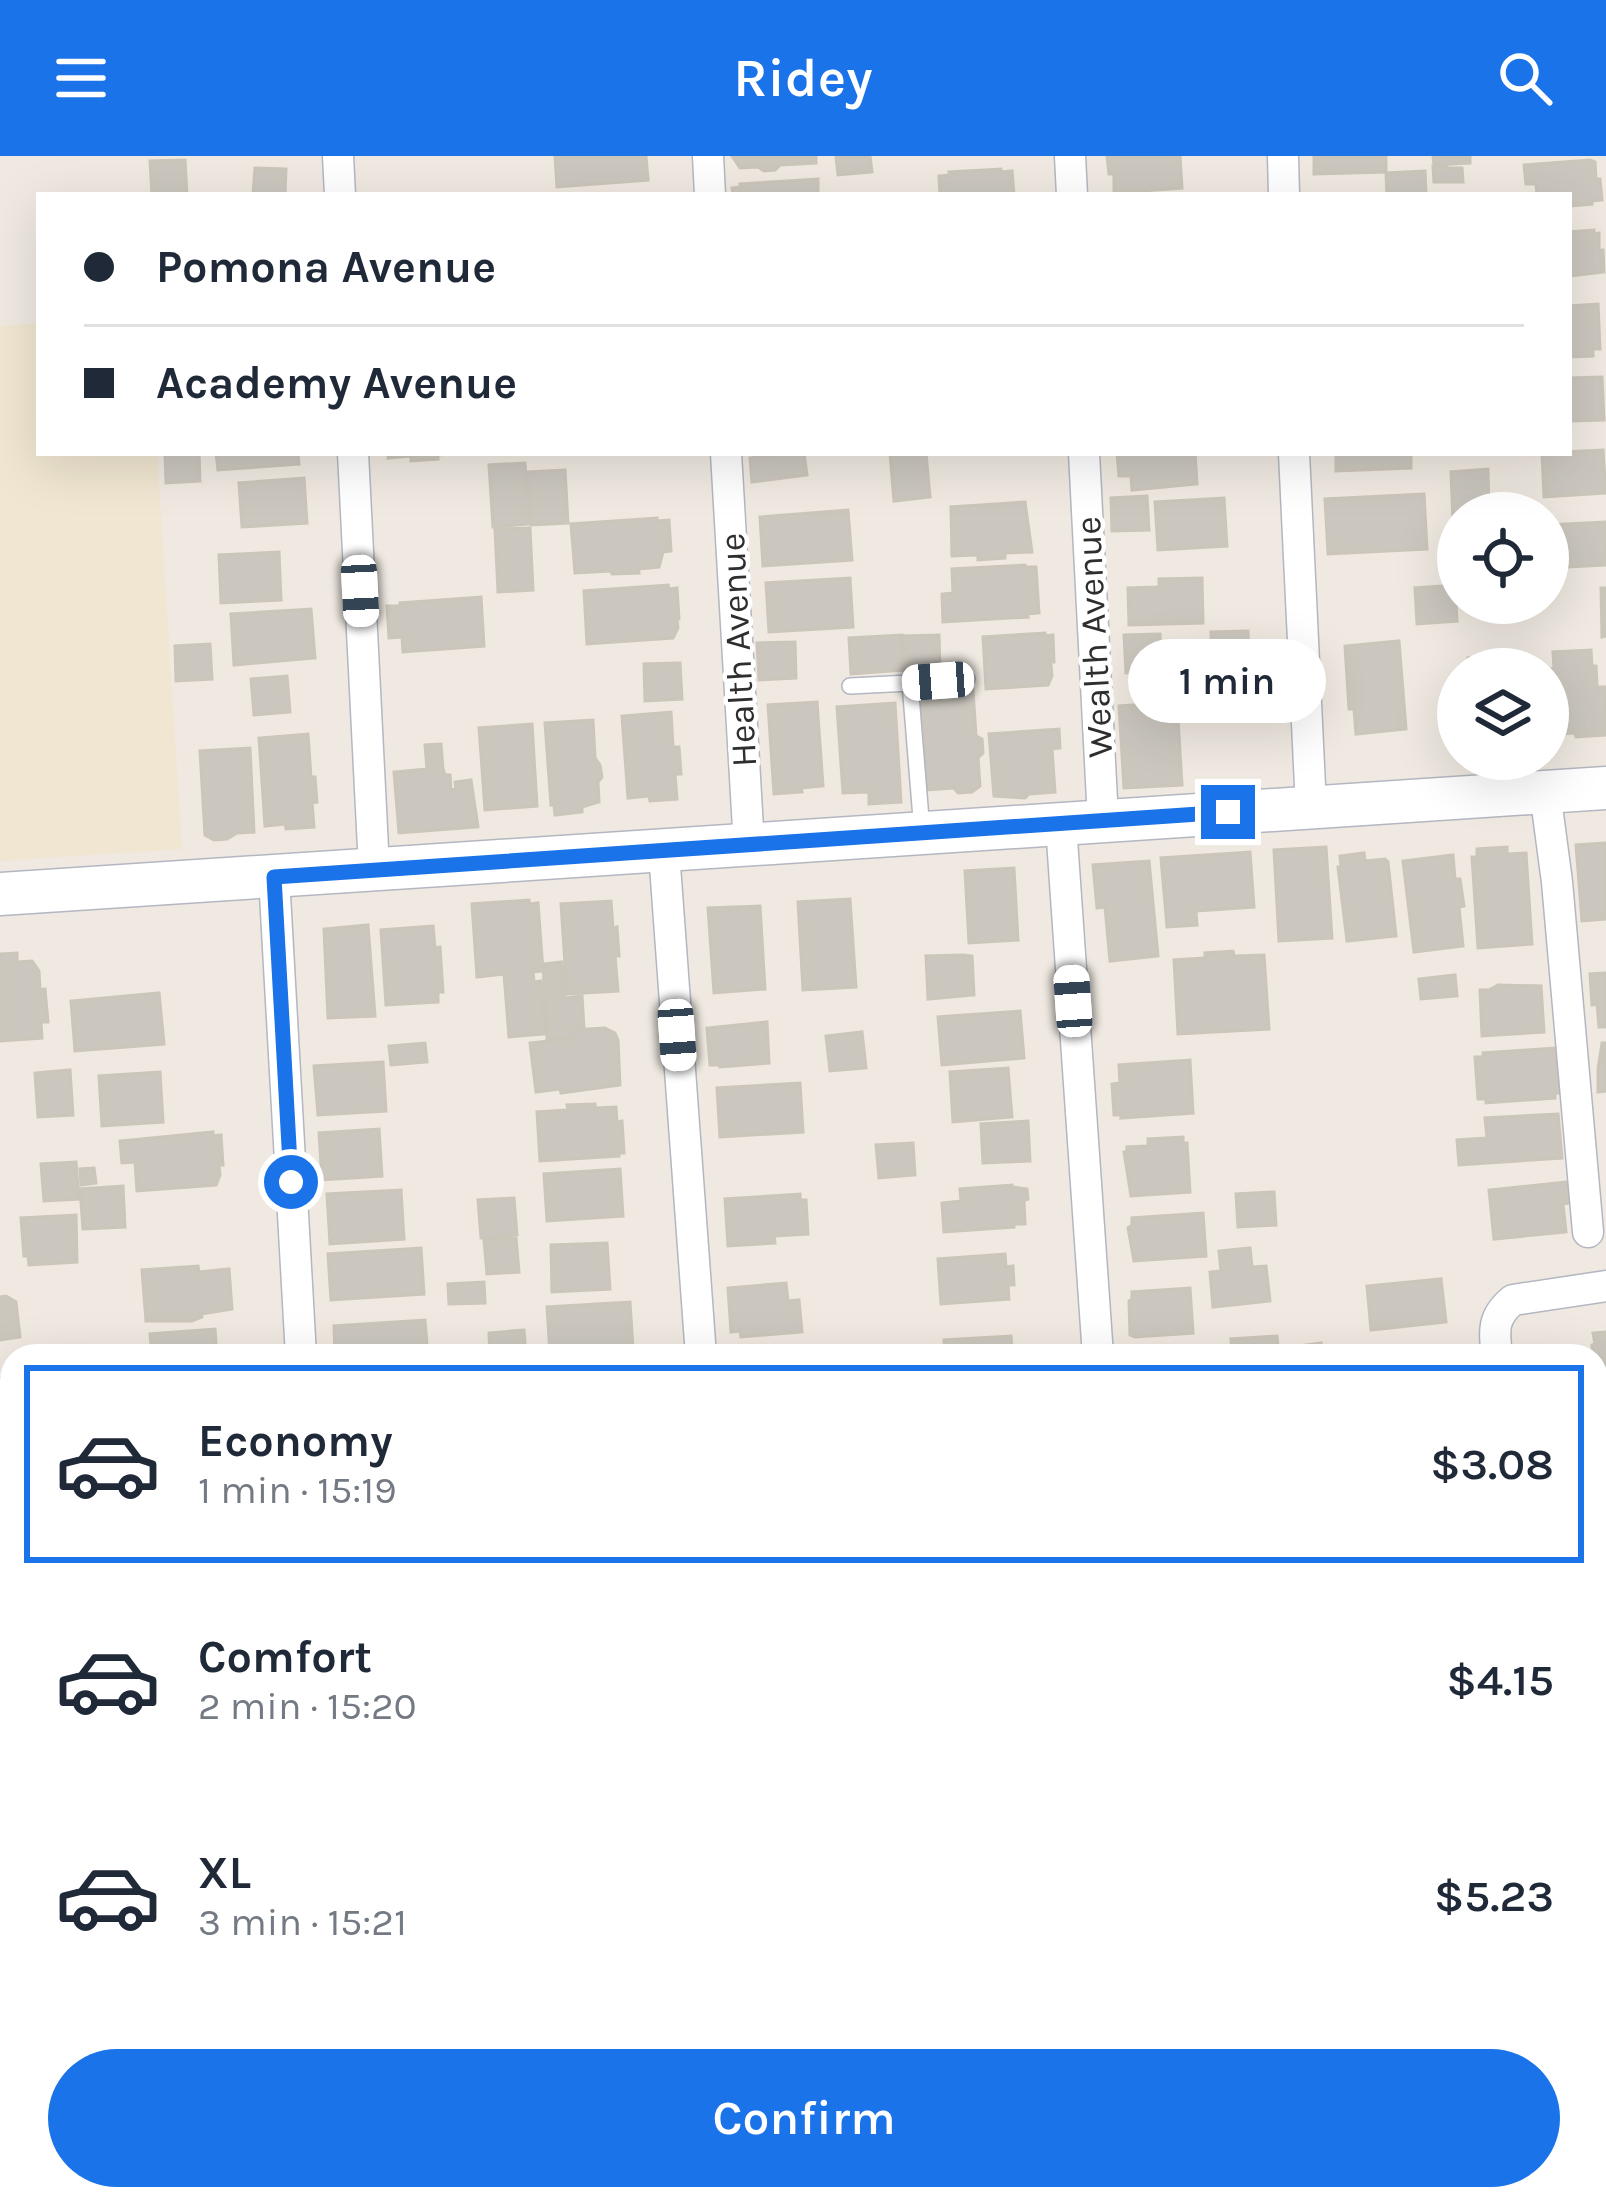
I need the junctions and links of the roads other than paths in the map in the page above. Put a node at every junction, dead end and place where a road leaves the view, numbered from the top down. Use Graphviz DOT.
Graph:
graph roads {
  1 [pos="338,156"];
  2 [pos="708,156"];
  3 [pos="1070,156"];
  4 [pos="1283,156"];
  5 [pos="340,192"];
  6 [pos="710,192"];
  7 [pos="1072,192"];
  8 [pos="1284,192"];
  9 [pos="352,456"];
  10 [pos="726,456"];
  11 [pos="1084,456"];
  12 [pos="1294,456"];
  13 [pos="967,679"];
  14 [pos="910,683"];
  15 [pos="850,686"];
  16 [pos="1606,788"];
  17 [pos="1545,792"];
  18 [pos="1311,807"];
  19 [pos="1082,822"];
  20 [pos="922,834"];
  21 [pos="749,846"];
  22 [pos="664,852"];
  23 [pos="374,868"];
  24 [pos="274,877"];
  25 [pos="0,894"];
  26 [pos="1588,1232"];
  27 [pos="1606,1286"];
  28 [pos="300,1344"];
  29 [pos="700,1344"];
  30 [pos="1098,1344"];
  31 [pos="1496,1344"];
  1 -- 5 [label="street"];
  2 -- 6 [label="street"];
  3 -- 7 [label="street"];
  4 -- 8 [label="street"];
  9 -- 23 [label="street"];
  10 -- 21 [label="street, Health Avenue"];
  11 -- 19 [label="street, Wealth Avenue"];
  12 -- 18 [label="street"];
  13 -- 14 [label="lane"];
  14 -- 15 [label="lane"];
  14 -- 20 [label="lane"];
  16 -- 17 [label="street"];
  17 -- 18 [label="street"];
  17 -- 26 [label="street"];
  18 -- 19 [label="street"];
  19 -- 20 [label="street"];
  19 -- 30 [label="street, Wealth Avenue"];
  20 -- 21 [label="street"];
  21 -- 22 [label="street"];
  22 -- 23 [label="street"];
  22 -- 29 [label="street"];
  23 -- 24 [label="street"];
  24 -- 25 [label="street"];
  24 -- 28 [label="street"];
  27 -- 31 [label="street"];
}
